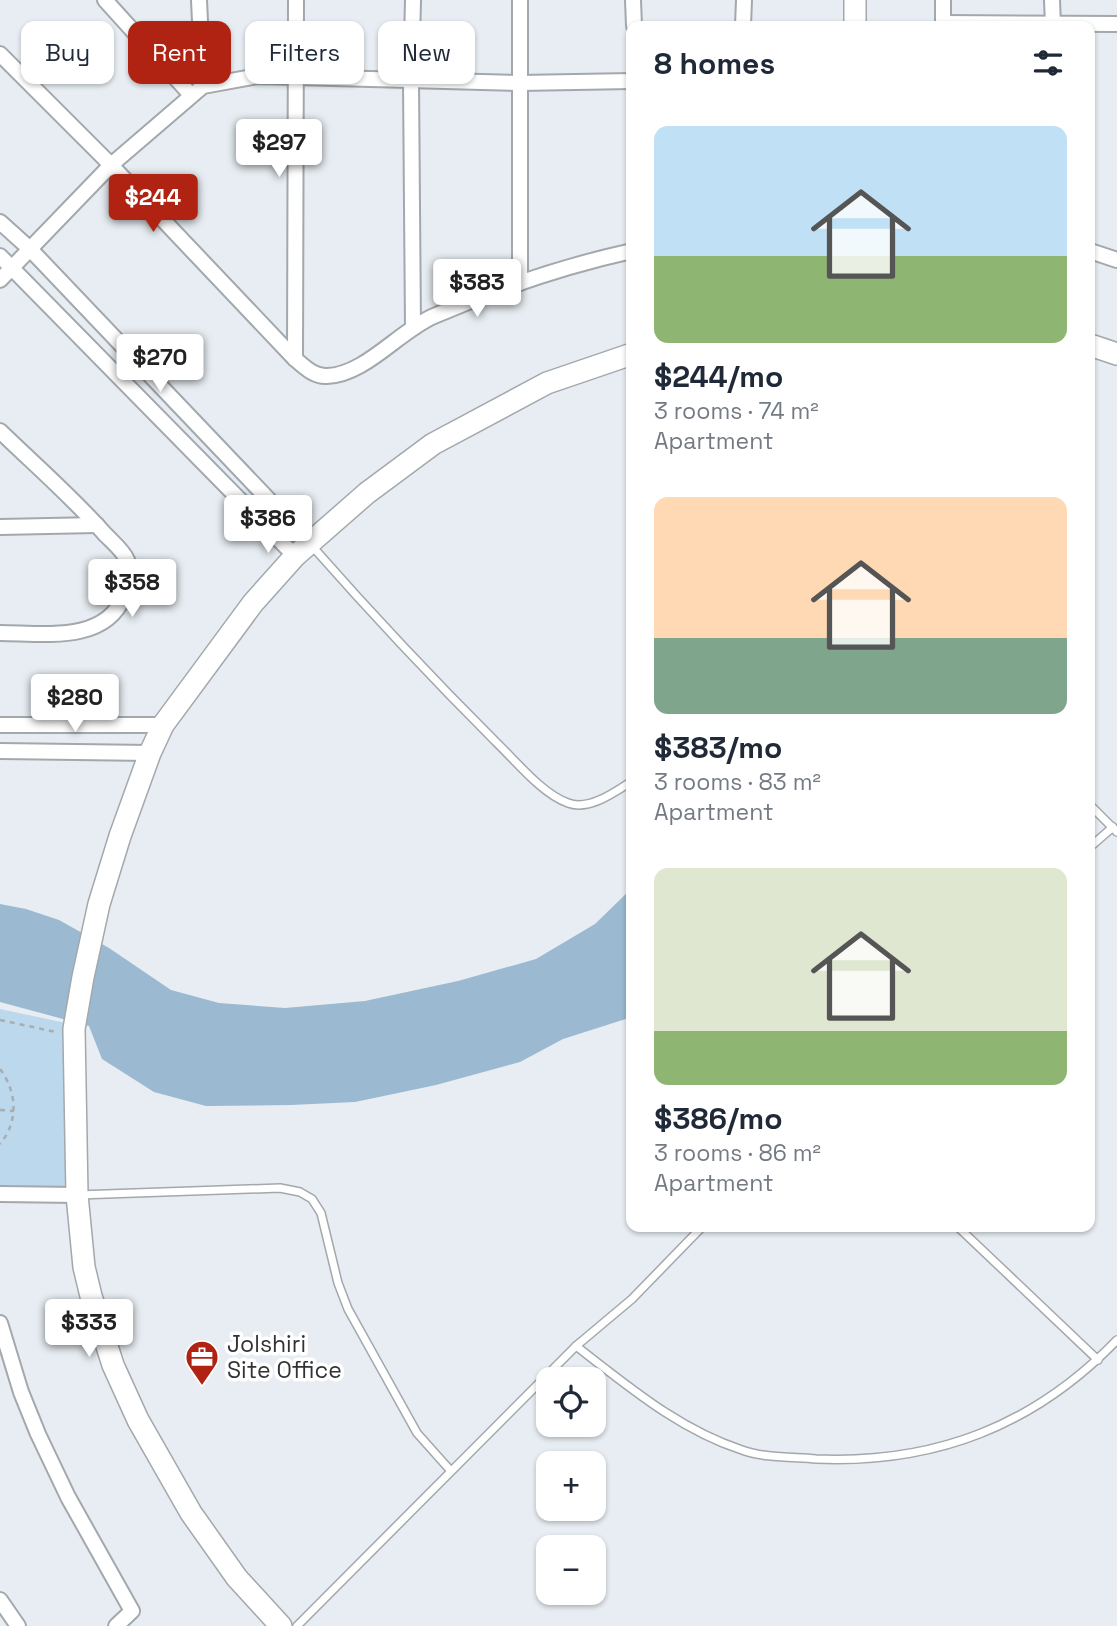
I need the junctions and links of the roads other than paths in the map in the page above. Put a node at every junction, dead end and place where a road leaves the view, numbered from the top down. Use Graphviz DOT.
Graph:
graph roads {
  1 [pos="105,0"];
  2 [pos="199,0"];
  3 [pos="296,0"];
  4 [pos="413,0"];
  5 [pos="520,0"];
  6 [pos="633,0"];
  7 [pos="744,0"];
  8 [pos="855,0"];
  9 [pos="943,0"];
  10 [pos="1052,0"];
  11 [pos="296,21"];
  12 [pos="412,21"];
  13 [pos="634,21"];
  14 [pos="743,21"];
  15 [pos="855,21"];
  16 [pos="943,21"];
  17 [pos="1053,21"];
  18 [pos="1095,24"];
  19 [pos="1117,24"];
  20 [pos="0,54"];
  21 [pos="245,78"];
  22 [pos="626,81"];
  23 [pos="475,82"];
  24 [pos="519,83"];
  25 [pos="296,84"];
  26 [pos="411,84"];
  27 [pos="197,91"];
  28 [pos="111,165"];
  29 [pos="0,222"];
  30 [pos="30,249"];
  31 [pos="626,253"];
  32 [pos="1095,253"];
  33 [pos="0,256"];
  34 [pos="1117,260"];
  35 [pos="11,268"];
  36 [pos="0,280"];
  37 [pos="520,283"];
  38 [pos="413,328"];
  39 [pos="1095,347"];
  40 [pos="1117,354"];
  41 [pos="626,356"];
  42 [pos="296,359"];
  43 [pos="0,431"];
  44 [pos="97,525"];
  45 [pos="0,527"];
  46 [pos="302,549"];
  47 [pos="0,633"];
  48 [pos="0,725"];
  49 [pos="163,725"];
  50 [pos="0,751"];
  51 [pos="150,752"];
  52 [pos="626,784"];
  53 [pos="1095,810"];
  54 [pos="1115,829"];
  55 [pos="1095,843"];
  56 [pos="0,1194"];
  57 [pos="77,1195"];
  58 [pos="697,1232"];
  59 [pos="963,1232"];
  60 [pos="0,1323"];
  61 [pos="1117,1340"];
  62 [pos="576,1346"];
  63 [pos="1098,1360"];
  64 [pos="450,1470"];
  65 [pos="0,1600"];
  66 [pos="18,1626"];
  67 [pos="116,1626"];
  68 [pos="281,1626"];
  69 [pos="298,1626"];
  1 -- 27 [label="street"];
  2 -- 27 [label="street"];
  3 -- 11 [label="street"];
  4 -- 12 [label="street"];
  5 -- 24 [label="street"];
  6 -- 13 [label="street"];
  7 -- 14 [label="street"];
  8 -- 15 [label="street"];
  9 -- 16 [label="street"];
  10 -- 17 [label="street"];
  18 -- 19 [label="street"];
  20 -- 28 [label="street"];
  21 -- 27 [label="street"];
  22 -- 24 [label="street"];
  23 -- 24 [label="street"];
  24 -- 37 [label="street"];
  25 -- 42 [label="street"];
  26 -- 38 [label="street"];
  27 -- 28 [label="street"];
  28 -- 30 [label="street"];
  28 -- 42 [label="street"];
  29 -- 30 [label="street"];
  30 -- 35 [label="street"];
  30 -- 46 [label="street"];
  31 -- 37 [label="street"];
  32 -- 34 [label="street"];
  33 -- 35 [label="street"];
  35 -- 36 [label="street"];
  35 -- 46 [label="street"];
  37 -- 38 [label="street"];
  38 -- 42 [label="street"];
  39 -- 40 [label="street"];
  41 -- 46 [label="street"];
  43 -- 44 [label="street"];
  44 -- 45 [label="street"];
  44 -- 47 [label="street"];
  46 -- 49 [label="street"];
  46 -- 52 [label="lane"];
  48 -- 49 [label="street"];
  49 -- 51 [label="street"];
  50 -- 51 [label="street"];
  51 -- 57 [label="street"];
  53 -- 54 [label="lane"];
  54 -- 55 [label="lane"];
  56 -- 57 [label="street"];
  57 -- 64 [label="lane"];
  57 -- 68 [label="street"];
  58 -- 62 [label="lane"];
  59 -- 63 [label="lane"];
  60 -- 67 [label="street"];
  61 -- 63 [label="lane"];
  62 -- 63 [label="lane"];
  62 -- 64 [label="lane"];
  64 -- 69 [label="lane"];
  65 -- 66 [label="street"];
}
